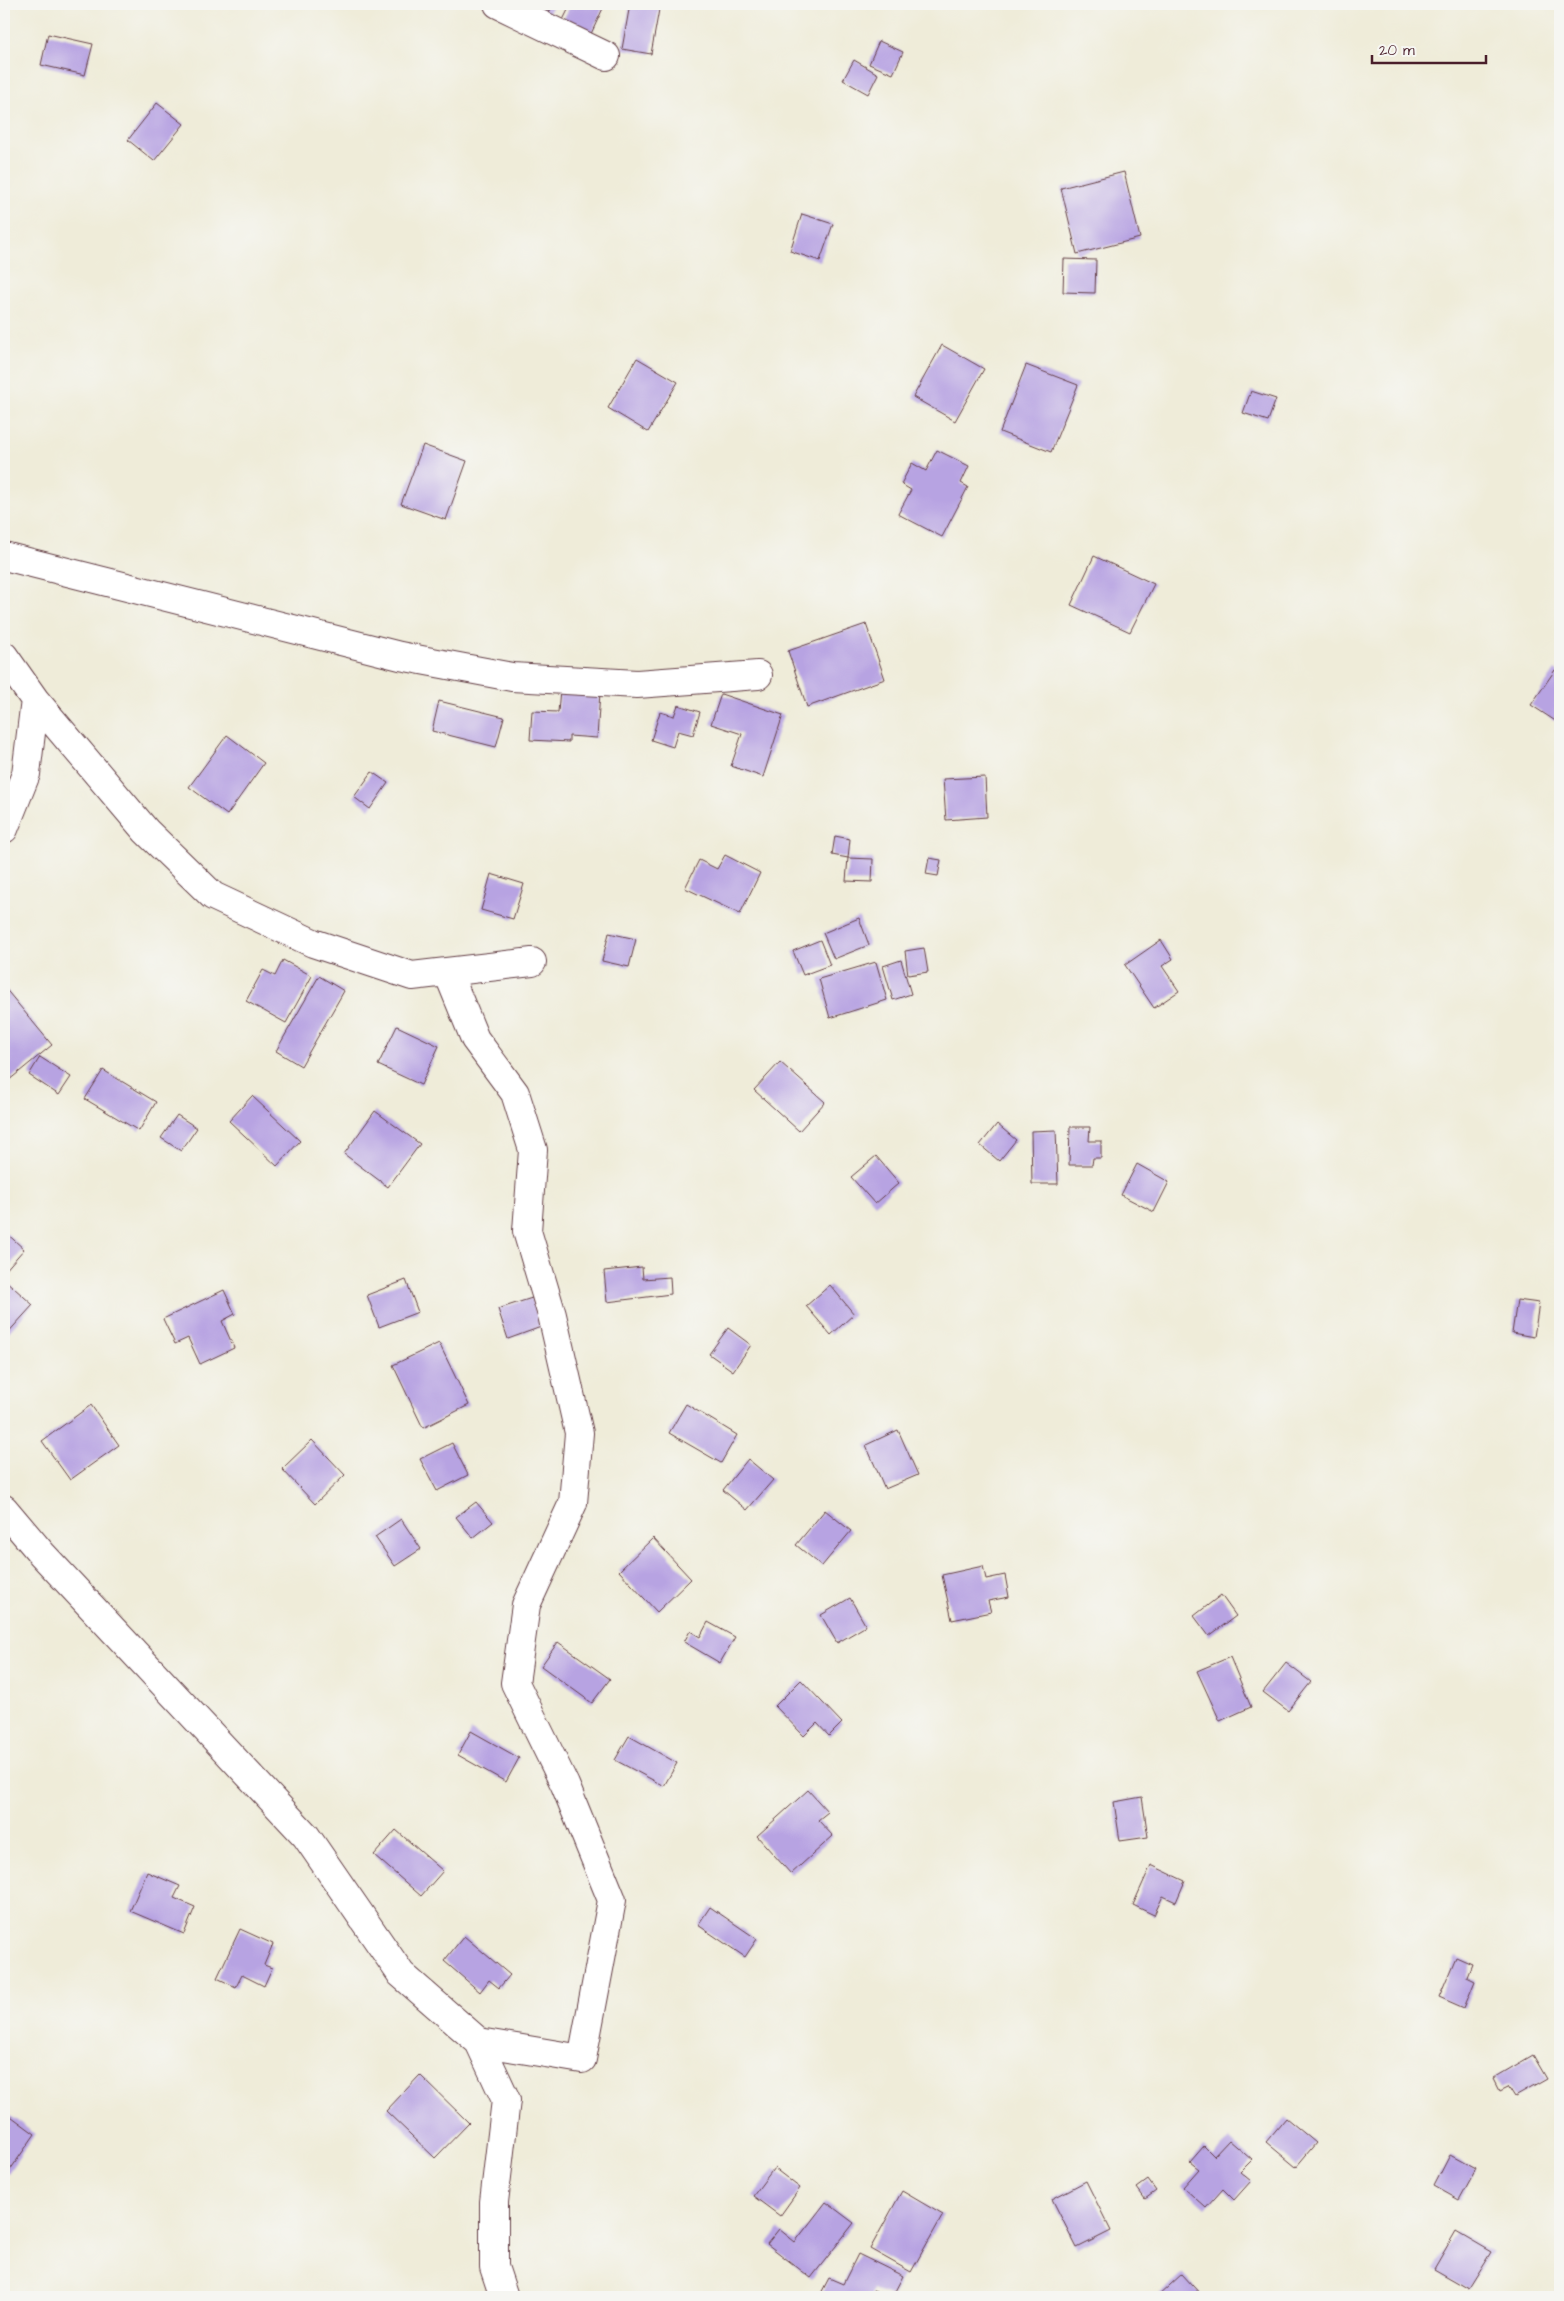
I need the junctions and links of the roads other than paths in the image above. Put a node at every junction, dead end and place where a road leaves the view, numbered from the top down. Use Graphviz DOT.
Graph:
graph roads {
  1 [pos="498,4"];
  2 [pos="606,56"];
  3 [pos="4,556"];
  4 [pos="4,656"];
  5 [pos="758,675"];
  6 [pos="35,700"];
  7 [pos="4,829"];
  8 [pos="532,962"];
  9 [pos="448,973"];
  10 [pos="4,1509"];
  11 [pos="479,2042"];
  12 [pos="504,2297"];
  1 -- 2 [label="street"];
  3 -- 5 [label="street"];
  4 -- 6 [label="street"];
  6 -- 7 [label="street"];
  6 -- 9 [label="street"];
  8 -- 9 [label="street"];
  9 -- 11 [label="street"];
  10 -- 11 [label="street"];
  11 -- 12 [label="street"];
}
